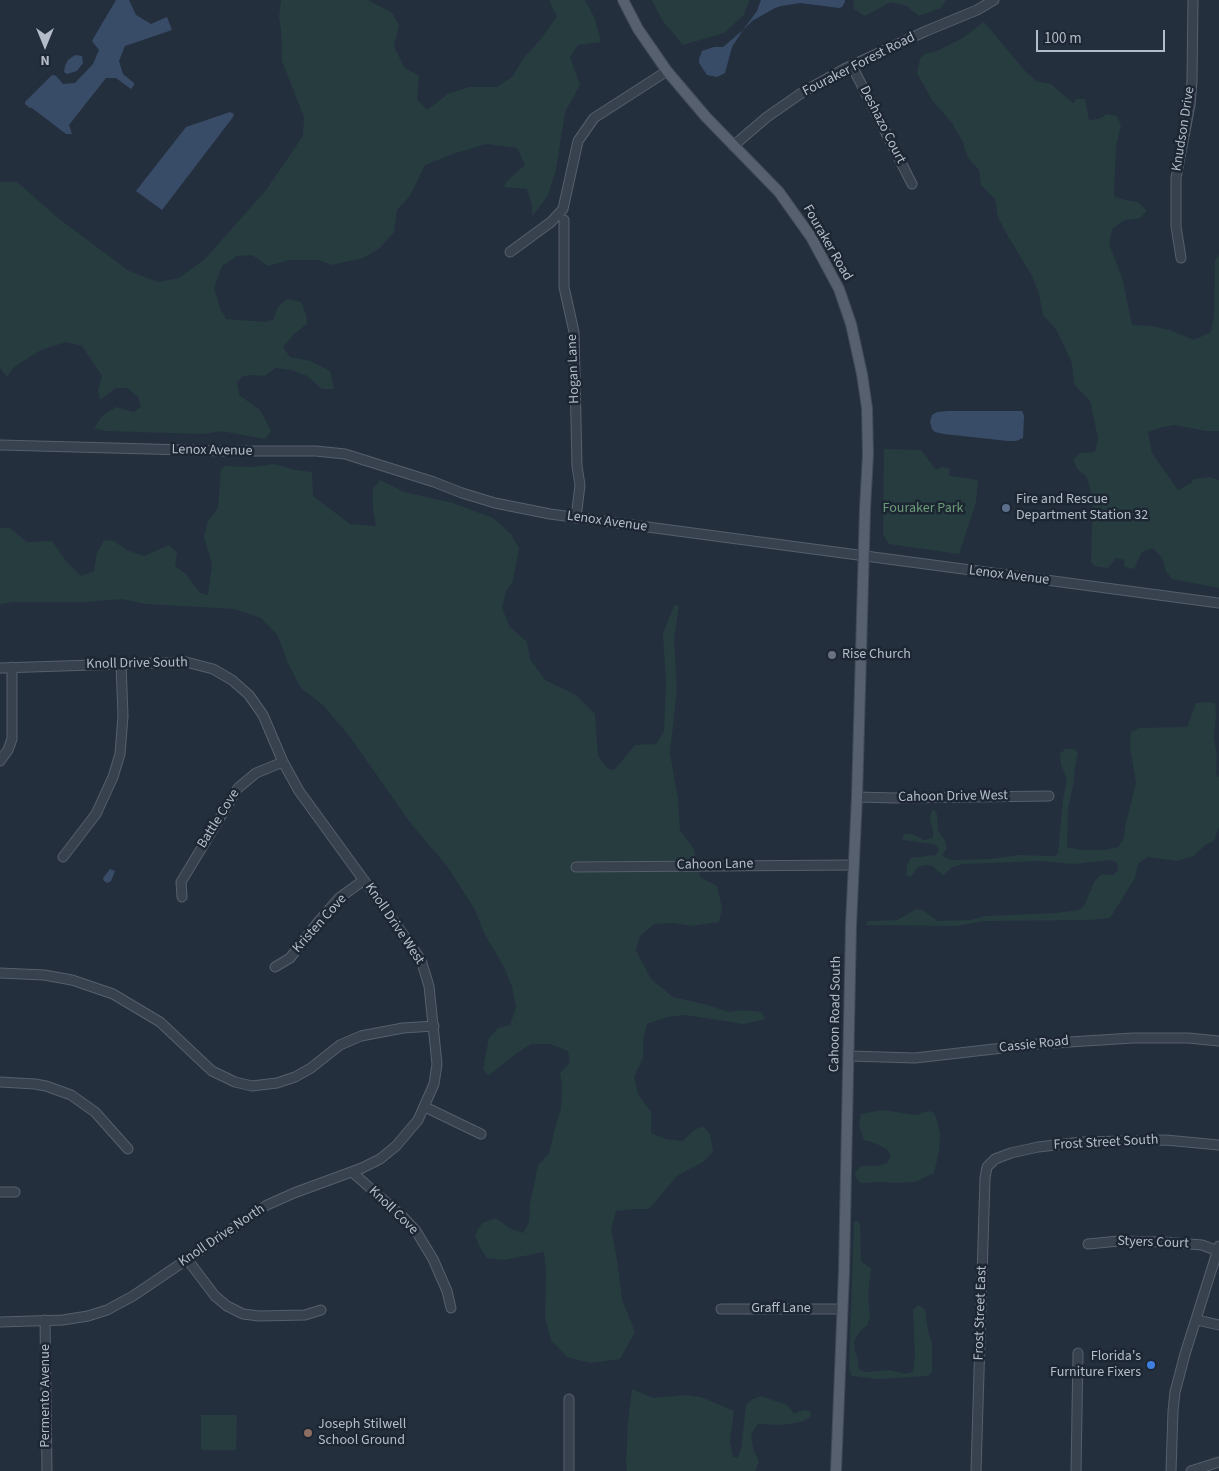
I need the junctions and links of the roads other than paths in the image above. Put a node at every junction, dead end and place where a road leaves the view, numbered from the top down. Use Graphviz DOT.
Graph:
graph roads {
  1 [pos="623,0"];
  2 [pos="994,0"];
  3 [pos="1193,0"];
  4 [pos="852,66"];
  5 [pos="667,71"];
  6 [pos="733,146"];
  7 [pos="912,184"];
  8 [pos="564,220"];
  9 [pos="510,252"];
  10 [pos="1180,258"];
  11 [pos="0,445"];
  12 [pos="576,518"];
  13 [pos="863,557"];
  14 [pos="1219,603"];
  15 [pos="121,664"];
  16 [pos="12,667"];
  17 [pos="0,668"];
  18 [pos="0,760"];
  19 [pos="283,762"];
  20 [pos="1049,796"];
  21 [pos="857,797"];
  22 [pos="63,857"];
  23 [pos="854,865"];
  24 [pos="576,867"];
  25 [pos="364,880"];
  26 [pos="182,897"];
  27 [pos="275,967"];
  28 [pos="0,973"];
  29 [pos="434,1026"];
  30 [pos="1219,1042"];
  31 [pos="849,1056"];
  32 [pos="0,1082"];
  33 [pos="425,1107"];
  34 [pos="481,1134"];
  35 [pos="1219,1145"];
  36 [pos="128,1149"];
  37 [pos="995,1159"];
  38 [pos="352,1172"];
  39 [pos="0,1192"];
  40 [pos="16,1192"];
  41 [pos="1088,1244"];
  42 [pos="1218,1248"];
  43 [pos="187,1259"];
  44 [pos="451,1308"];
  45 [pos="721,1309"];
  46 [pos="321,1310"];
  47 [pos="842,1310"];
  48 [pos="46,1320"];
  49 [pos="1197,1320"];
  50 [pos="0,1322"];
  51 [pos="1219,1325"];
  52 [pos="1078,1353"];
  53 [pos="569,1399"];
  54 [pos="1219,1462"];
  55 [pos="47,1471"];
  56 [pos="569,1471"];
  57 [pos="836,1471"];
  58 [pos="976,1471"];
  59 [pos="1076,1471"];
  60 [pos="1171,1471"];
  61 [pos="1191,1471"];
  1 -- 5 [label="main road, Fouraker Road"];
  2 -- 4 [label="street, Fouraker Forest Road"];
  3 -- 10 [label="street, Knudson Drive"];
  4 -- 6 [label="street, Fouraker Forest Road"];
  4 -- 7 [label="street, Deshazo Court"];
  5 -- 6 [label="main road, Fouraker Road"];
  5 -- 9 [label="street"];
  6 -- 13 [label="main road, Fouraker Road"];
  8 -- 12 [label="street, Hogan Lane"];
  11 -- 12 [label="street, Lenox Avenue"];
  12 -- 13 [label="street, Lenox Avenue"];
  13 -- 14 [label="street, Lenox Avenue"];
  13 -- 21 [label="main road, Cahoon Road South"];
  15 -- 16 [label="street, Knoll Drive South"];
  15 -- 19 [label="street, Knoll Drive South"];
  15 -- 22 [label="street"];
  16 -- 17 [label="street, Knoll Drive South"];
  16 -- 18 [label="street"];
  19 -- 25 [label="street, Knoll Drive West"];
  19 -- 26 [label="street, Battle Cove"];
  20 -- 21 [label="street, Cahoon Drive West"];
  21 -- 23 [label="main road, Cahoon Road South"];
  23 -- 24 [label="street, Cahoon Lane"];
  23 -- 31 [label="main road, Cahoon Road South"];
  25 -- 27 [label="street, Kristen Cove"];
  25 -- 29 [label="street, Knoll Drive West"];
  28 -- 29 [label="street"];
  29 -- 33 [label="street, Knoll Drive West"];
  30 -- 31 [label="street, Cassie Road"];
  31 -- 47 [label="main road, Cahoon Road South"];
  32 -- 36 [label="street"];
  33 -- 34 [label="street"];
  33 -- 38 [label="street, Knoll Drive North"];
  35 -- 37 [label="street, Frost Street South"];
  37 -- 58 [label="street, Frost Street East"];
  38 -- 43 [label="street, Knoll Drive North"];
  38 -- 44 [label="street, Knoll Cove"];
  39 -- 40 [label="street"];
  41 -- 42 [label="street, Styers Court"];
  42 -- 49 [label="street"];
  43 -- 46 [label="street"];
  43 -- 48 [label="street, Knoll Drive North"];
  45 -- 47 [label="street, Graff Lane"];
  47 -- 57 [label="main road, Cahoon Road South"];
  48 -- 50 [label="street, Knoll Drive North"];
  48 -- 55 [label="street, Permento Avenue"];
  49 -- 51 [label="street"];
  49 -- 60 [label="street"];
  52 -- 59 [label="street"];
  53 -- 56 [label="street"];
  54 -- 61 [label="street"];
}
